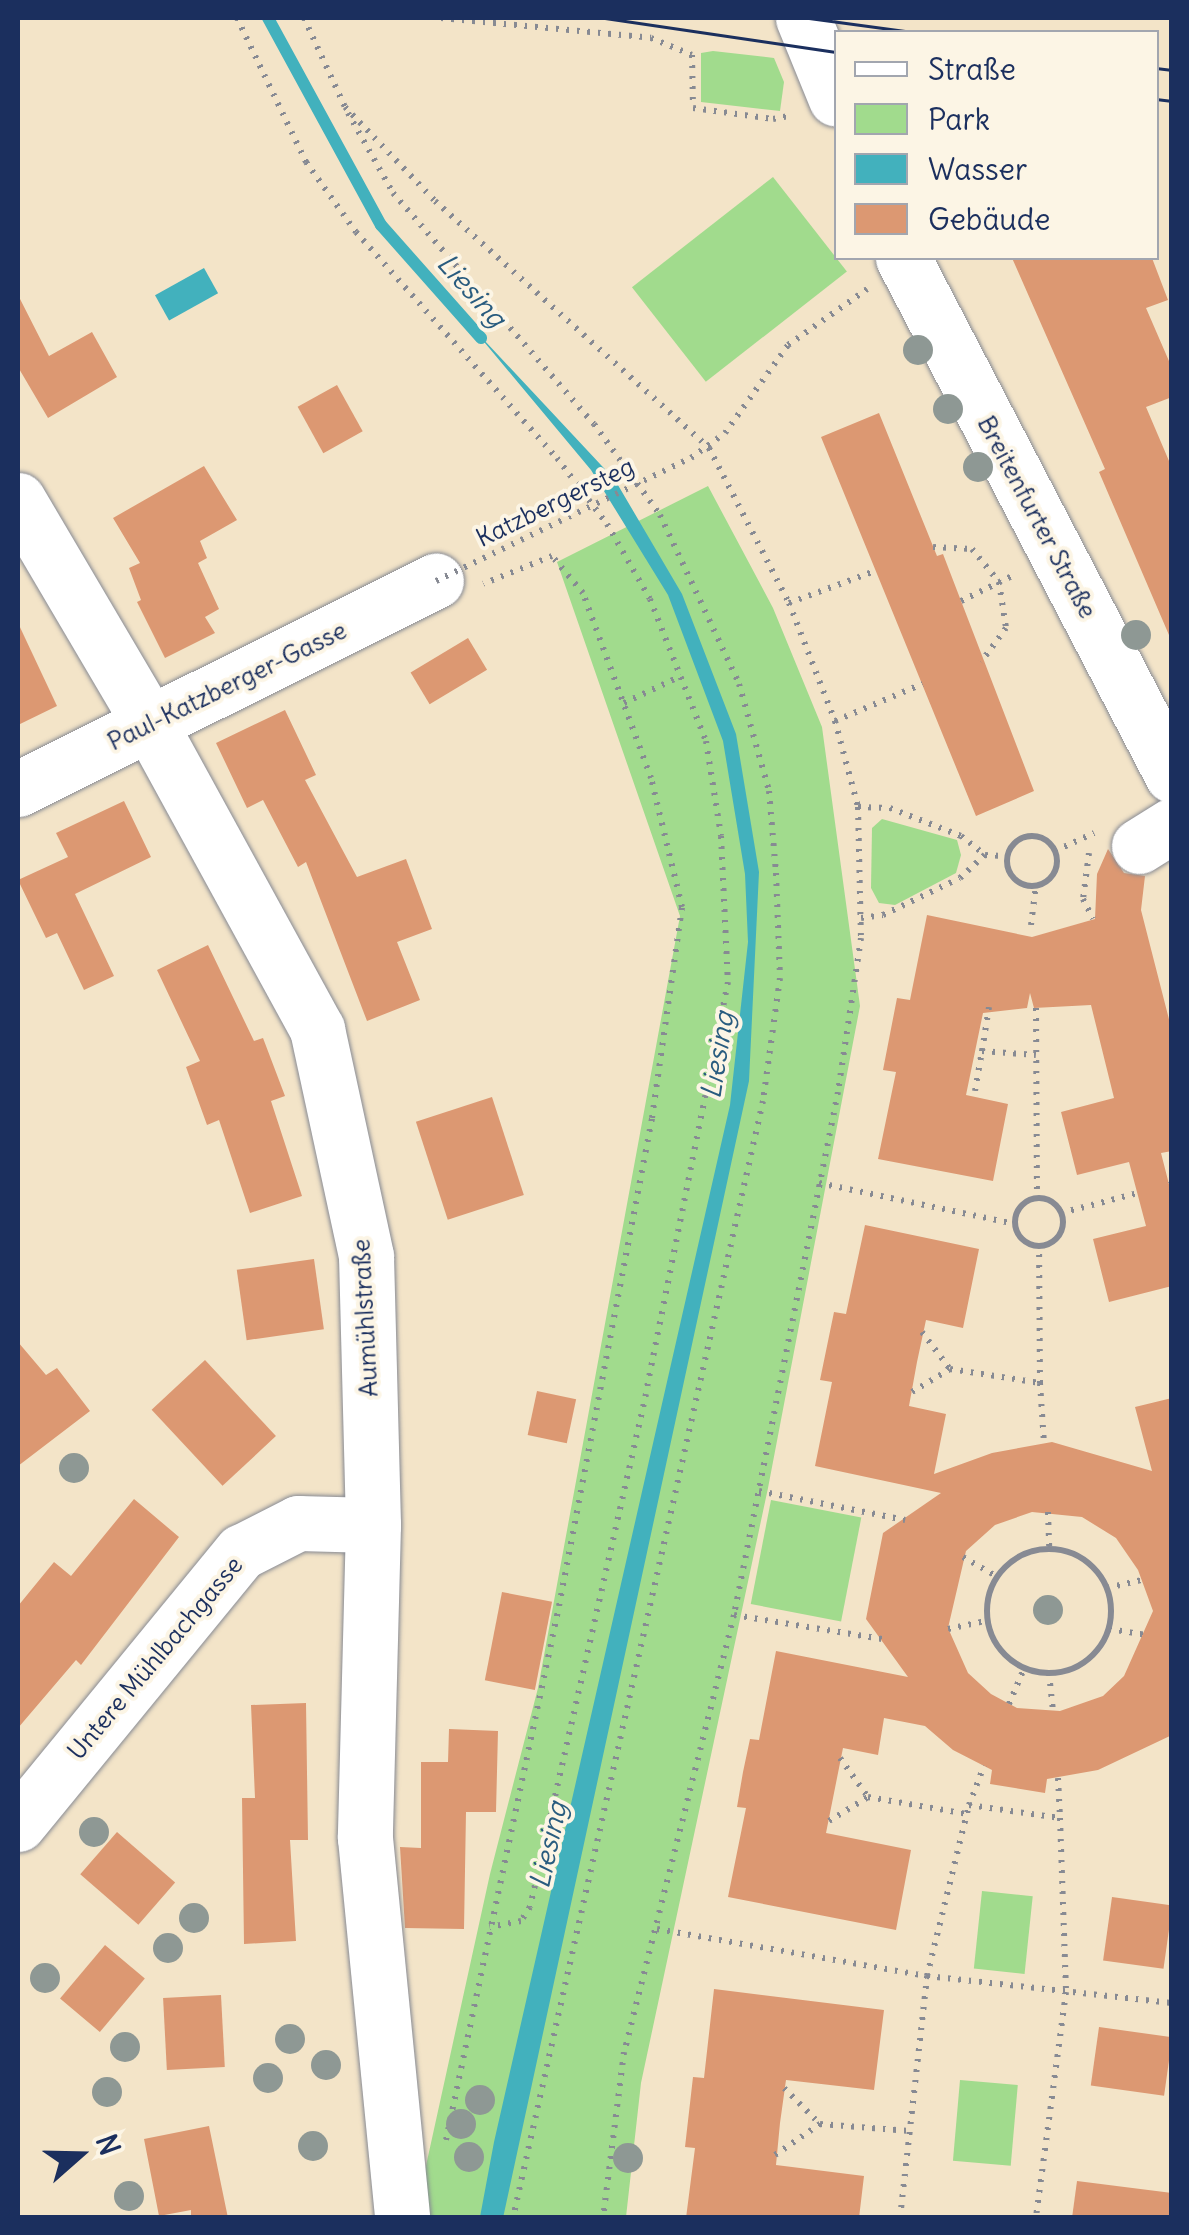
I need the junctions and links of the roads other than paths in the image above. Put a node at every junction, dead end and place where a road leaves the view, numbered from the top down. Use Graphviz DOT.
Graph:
graph roads {
  1 [pos="803,18"];
  2 [pos="834,94"];
  3 [pos="906,264"];
  4 [pos="18,500"];
  5 [pos="424,588"];
  6 [pos="150,724"];
  7 [pos="1172,776"];
  8 [pos="18,789"];
  9 [pos="374,1525"];
  10 [pos="18,1824"];
  11 [pos="402,2218"];
  1 -- 2 [label="street"];
  3 -- 7 [label="street, Breitenfurter Straße"];
  4 -- 6 [label="street, Aumühlstraße"];
  5 -- 6 [label="street, Paul-Katzberger-Gasse"];
  6 -- 8 [label="street, Paul-Katzberger-Gasse"];
  6 -- 9 [label="street, Aumühlstraße"];
  9 -- 10 [label="street, Untere Mühlbachgasse"];
  9 -- 11 [label="street, Aumühlstraße"];
}
